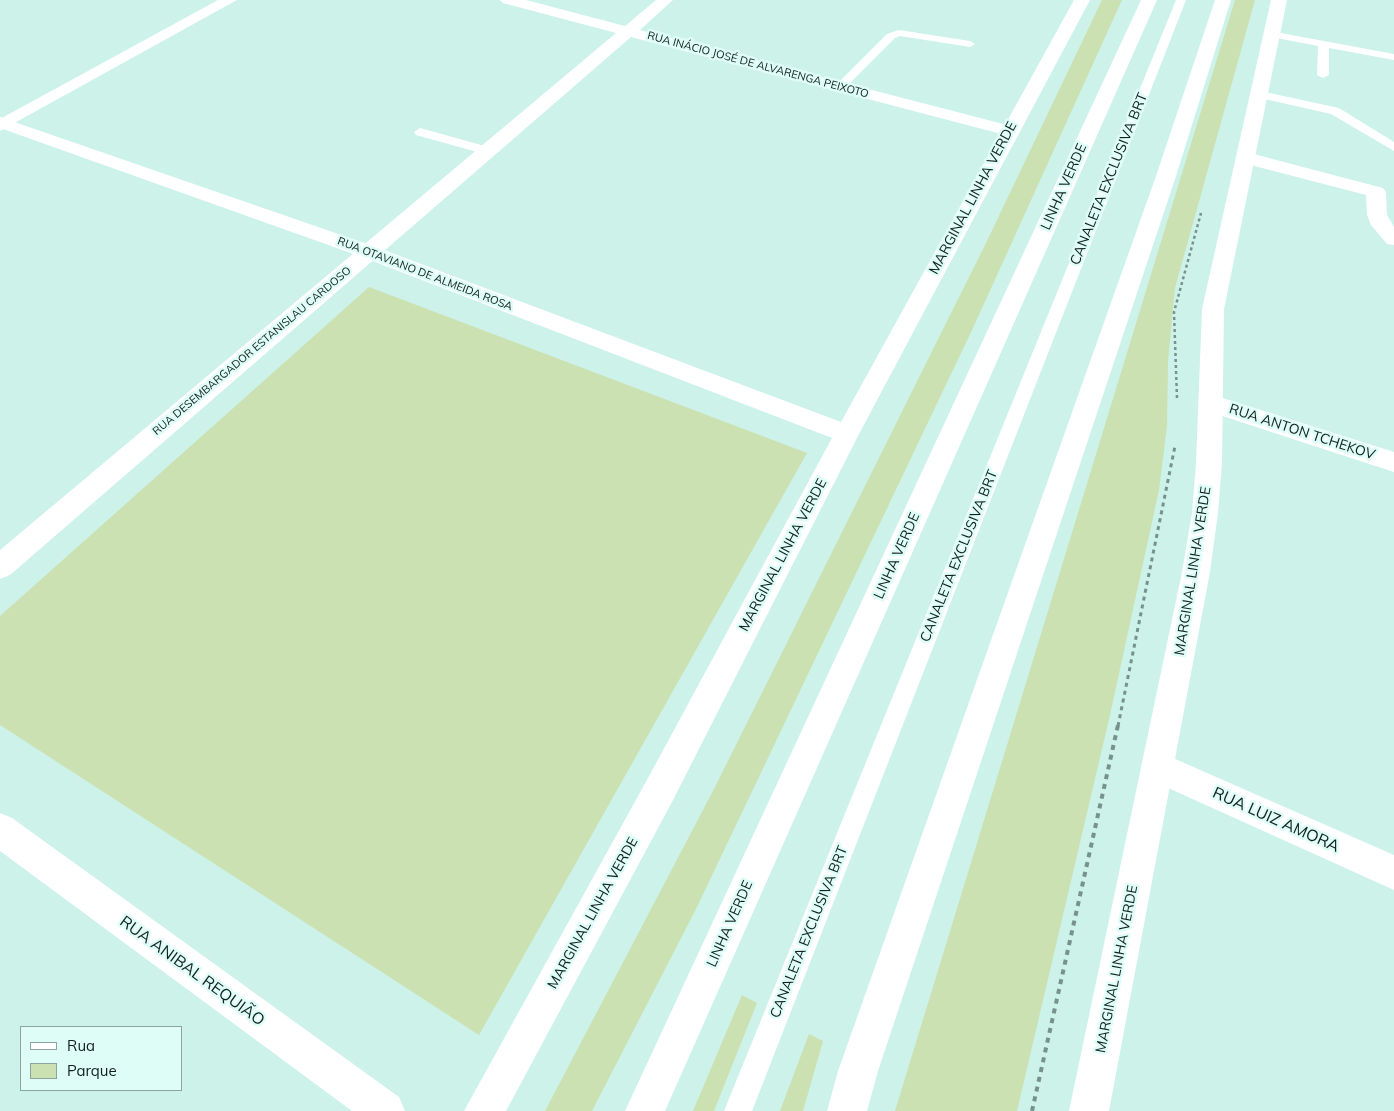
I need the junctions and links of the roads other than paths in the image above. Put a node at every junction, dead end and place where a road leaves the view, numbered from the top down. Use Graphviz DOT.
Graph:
graph roads {
  1 [pos="229,0"];
  2 [pos="508,0"];
  3 [pos="664,0"];
  4 [pos="1082,0"];
  5 [pos="1149,0"];
  6 [pos="1181,0"];
  7 [pos="1223,0"];
  8 [pos="1278,0"];
  9 [pos="629,31"];
  10 [pos="1270,34"];
  11 [pos="970,44"];
  12 [pos="1324,44"];
  13 [pos="1394,57"];
  14 [pos="1323,75"];
  15 [pos="840,87"];
  16 [pos="1260,95"];
  17 [pos="1,124"];
  18 [pos="1009,131"];
  19 [pos="420,132"];
  20 [pos="1394,147"];
  21 [pos="488,151"];
  22 [pos="1246,158"];
  23 [pos="1394,239"];
  24 [pos="369,252"];
  25 [pos="1210,403"];
  26 [pos="847,434"];
  27 [pos="1394,462"];
  28 [pos="0,567"];
  29 [pos="1157,767"];
  30 [pos="0,830"];
  31 [pos="1394,873"];
  32 [pos="385,1111"];
  33 [pos="484,1111"];
  34 [pos="645,1111"];
  35 [pos="738,1111"];
  36 [pos="846,1111"];
  37 [pos="1089,1111"];
  1 -- 17 [label="main road"];
  2 -- 9 [label="main road, RUA INÁCIO JOSÉ DE ALVARENGA PEIXOTO"];
  3 -- 9 [label="main road, RUA DESEMBARGADOR ESTANISLAU CARDOSO"];
  4 -- 18 [label="main road, MARGINAL LINHA VERDE"];
  5 -- 34 [label="main road, LINHA VERDE"];
  6 -- 35 [label="lane, CANALETA EXCLUSIVA BRT"];
  7 -- 36 [label="main road"];
  8 -- 10 [label="main road, MARGINAL LINHA VERDE"];
  9 -- 15 [label="main road, RUA INÁCIO JOSÉ DE ALVARENGA PEIXOTO"];
  9 -- 21 [label="main road, RUA DESEMBARGADOR ESTANISLAU CARDOSO"];
  10 -- 12 [label="lane"];
  10 -- 16 [label="main road, MARGINAL LINHA VERDE"];
  11 -- 15 [label="lane"];
  12 -- 13 [label="lane"];
  12 -- 14 [label="lane"];
  15 -- 18 [label="main road, RUA INÁCIO JOSÉ DE ALVARENGA PEIXOTO"];
  16 -- 20 [label="lane"];
  16 -- 22 [label="main road, MARGINAL LINHA VERDE"];
  17 -- 24 [label="main road, RUA OTAVIANO DE ALMEIDA ROSA"];
  18 -- 26 [label="main road, MARGINAL LINHA VERDE"];
  19 -- 21 [label="lane"];
  21 -- 24 [label="main road, RUA DESEMBARGADOR ESTANISLAU CARDOSO"];
  22 -- 23 [label="main road"];
  22 -- 25 [label="main road, MARGINAL LINHA VERDE"];
  24 -- 26 [label="main road, RUA OTAVIANO DE ALMEIDA ROSA"];
  24 -- 28 [label="main road, RUA DESEMBARGADOR ESTANISLAU CARDOSO"];
  25 -- 27 [label="main road, RUA ANTON TCHEKOV"];
  25 -- 29 [label="main road, MARGINAL LINHA VERDE"];
  26 -- 33 [label="main road, MARGINAL LINHA VERDE"];
  29 -- 31 [label="main road, RUA LUIZ AMORA"];
  29 -- 37 [label="main road, MARGINAL LINHA VERDE"];
  30 -- 32 [label="main road, RUA ANIBAL REQUIÃO"];
}
